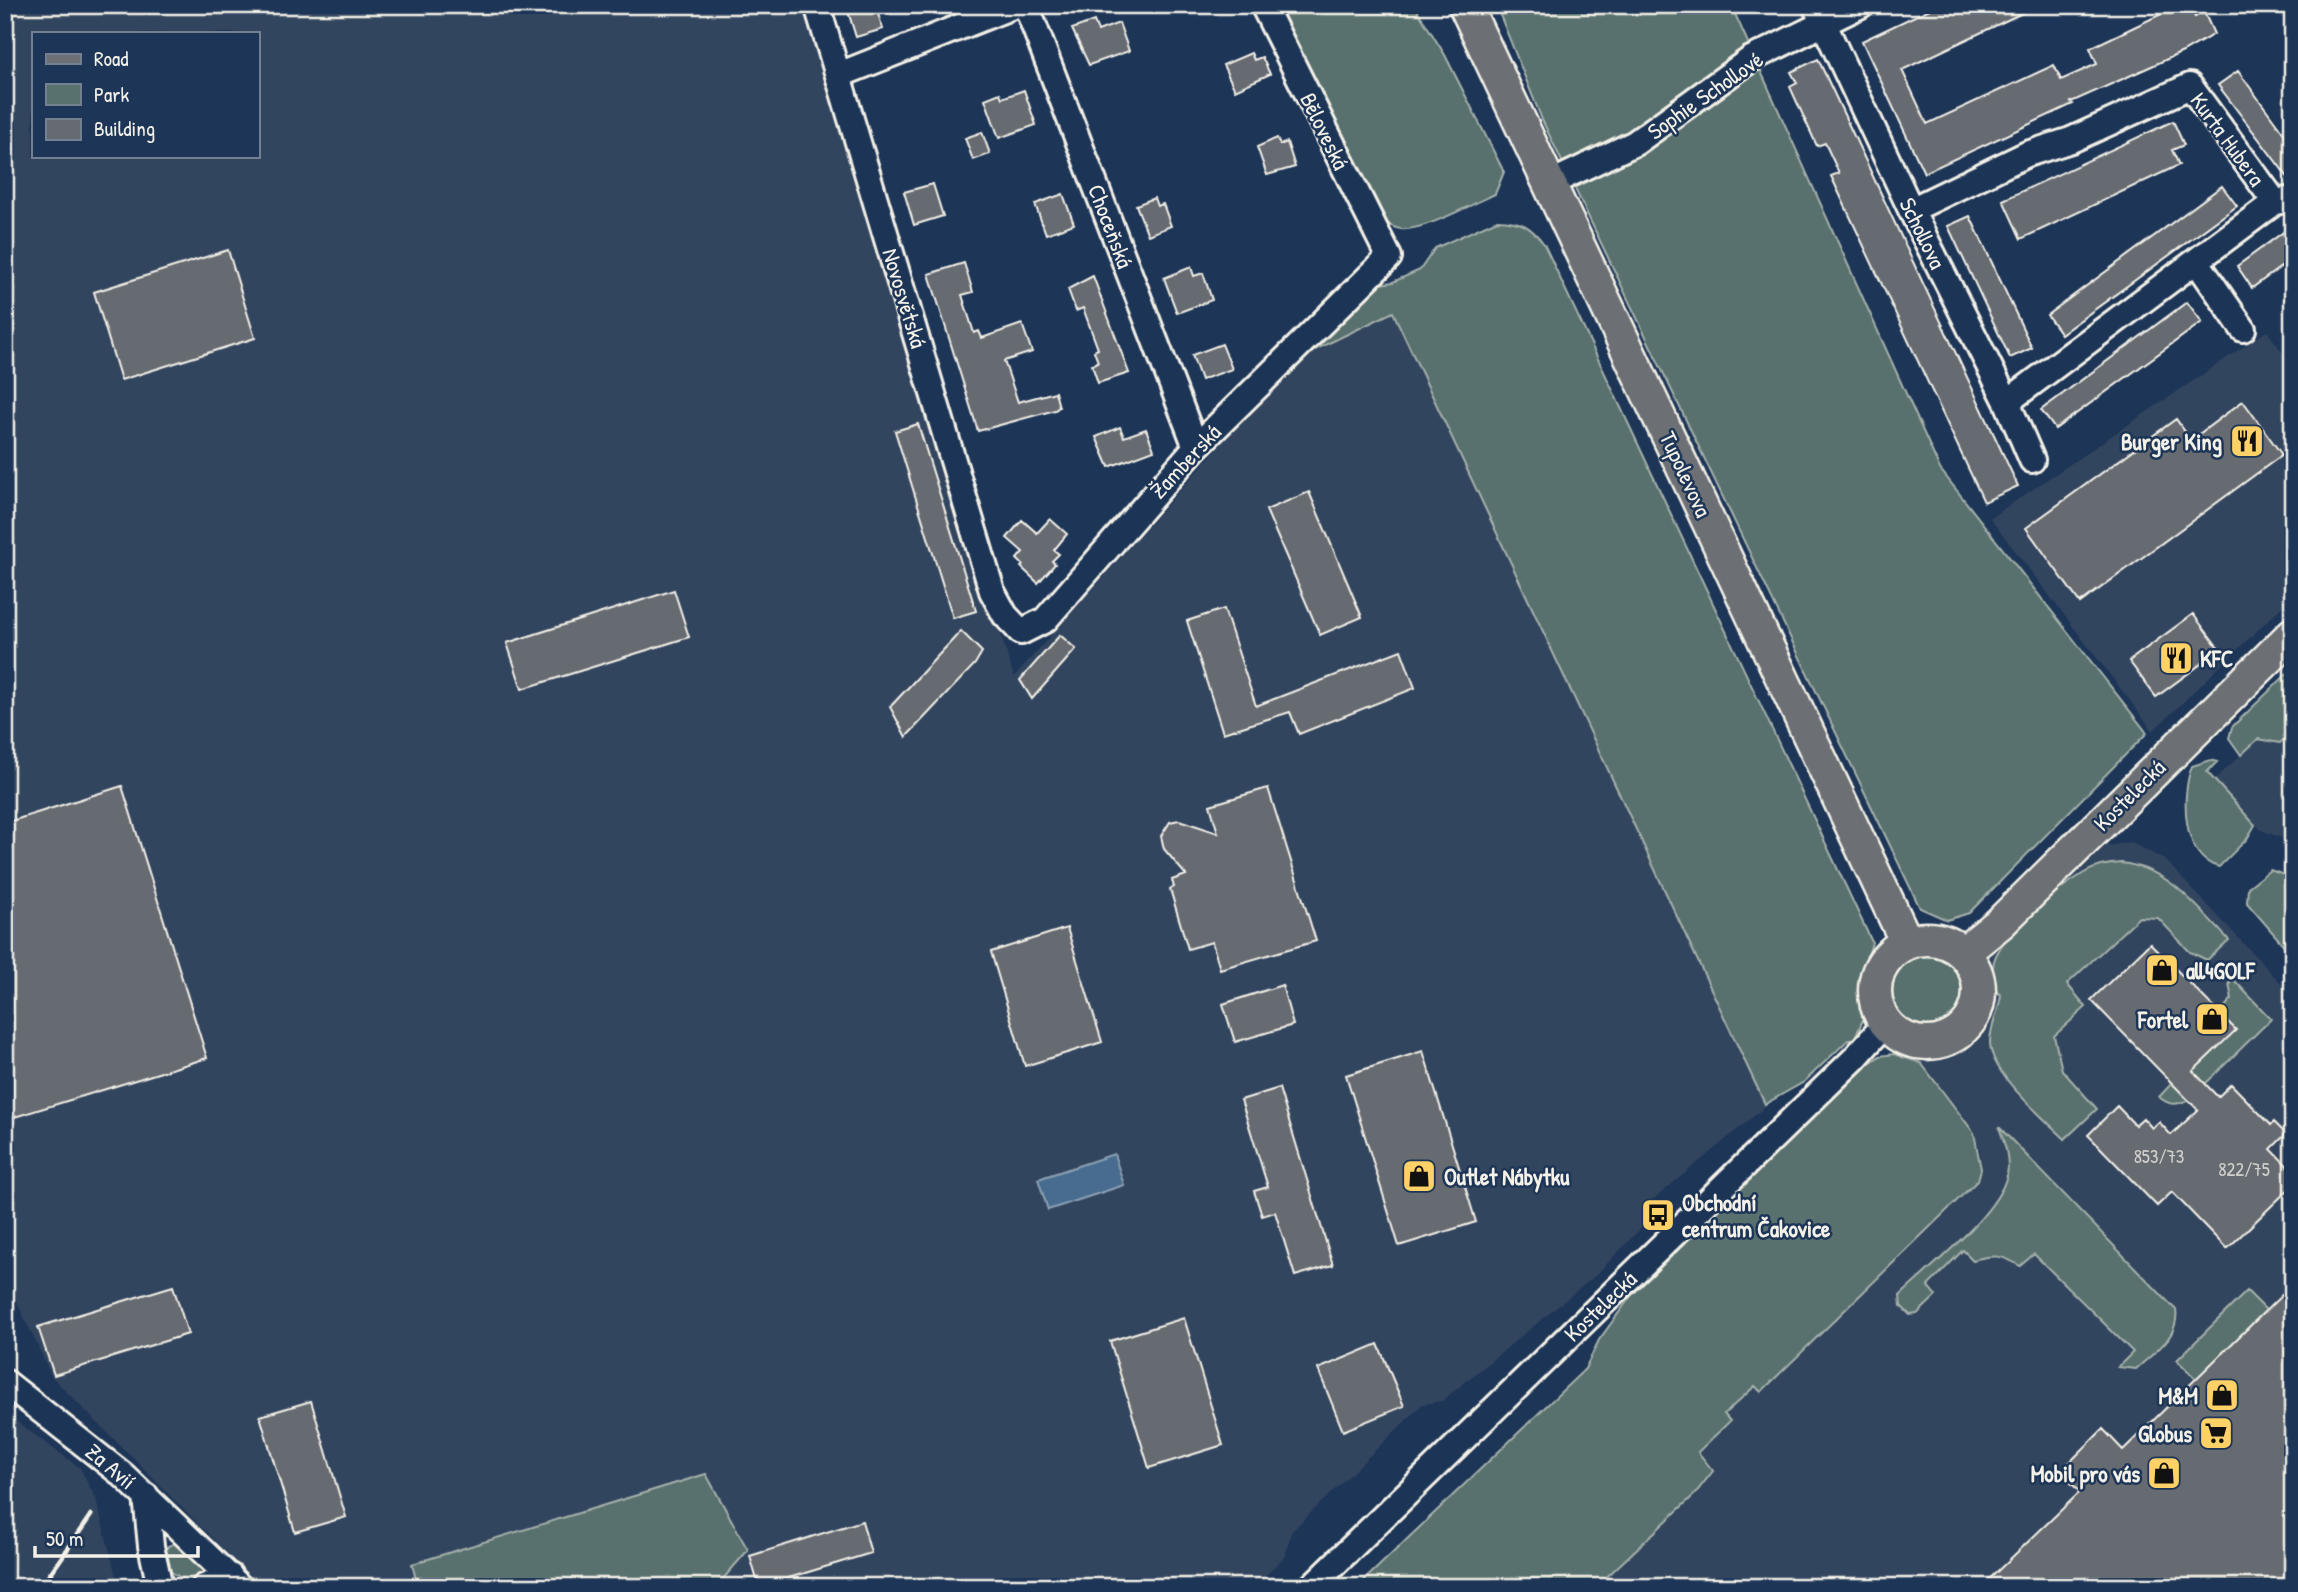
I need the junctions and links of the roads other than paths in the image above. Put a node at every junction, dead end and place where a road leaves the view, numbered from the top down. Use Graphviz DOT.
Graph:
graph roads {
  1 [pos="817,5"];
  2 [pos="1015,5"];
  3 [pos="1026,5"];
  4 [pos="1264,5"];
  5 [pos="1465,5"];
  6 [pos="1861,5"];
  7 [pos="1819,14"];
  8 [pos="839,75"];
  9 [pos="1549,184"];
  10 [pos="2284,201"];
  11 [pos="1911,209"];
  12 [pos="1389,257"];
  13 [pos="2197,262"];
  14 [pos="2243,328"];
  15 [pos="2007,402"];
  16 [pos="1196,447"];
  17 [pos="2032,460"];
  18 [pos="992,591"];
  19 [pos="2293,634"];
  20 [pos="1907,943"];
  21 [pos="1963,953"];
  22 [pos="1886,1023"];
  23 [pos="5,1382"];
  24 [pos="146,1496"];
  25 [pos="235,1581"];
  26 [pos="160,1587"];
  27 [pos="204,1587"];
  28 [pos="1311,1587"];
  1 -- 8 [label="street, Novosvětská"];
  2 -- 8 [label="street"];
  3 -- 16 [label="street, Choceňská"];
  4 -- 12 [label="street, Běloveská"];
  5 -- 9 [label="main road, Tupolevova"];
  6 -- 7 [label="street, Sophie Schollové"];
  7 -- 9 [label="street, Sophie Schollové"];
  7 -- 11 [label="street, Schollova"];
  8 -- 18 [label="street, Novosvětská"];
  9 -- 20 [label="main road, Tupolevova"];
  10 -- 11 [label="street, Kurta Hubera"];
  10 -- 13 [label="street, Kurta Hubera"];
  11 -- 15 [label="street, Schollova"];
  12 -- 16 [label="street, Žamberská"];
  13 -- 14 [label="street"];
  13 -- 15 [label="street, Kurta Hubera"];
  15 -- 17 [label="street, Schollova"];
  16 -- 18 [label="street, Žamberská"];
  19 -- 21 [label="main road, Kostelecká"];
  20 -- 21 [label="main road"];
  20 -- 22 [label="main road"];
  21 -- 22 [label="main road"];
  22 -- 28 [label="street, Kostelecká"];
  23 -- 24 [label="street, Za Avií"];
  24 -- 25 [label="street, Za Avií"];
  24 -- 26 [label="street"];
  25 -- 27 [label="street"];
}
